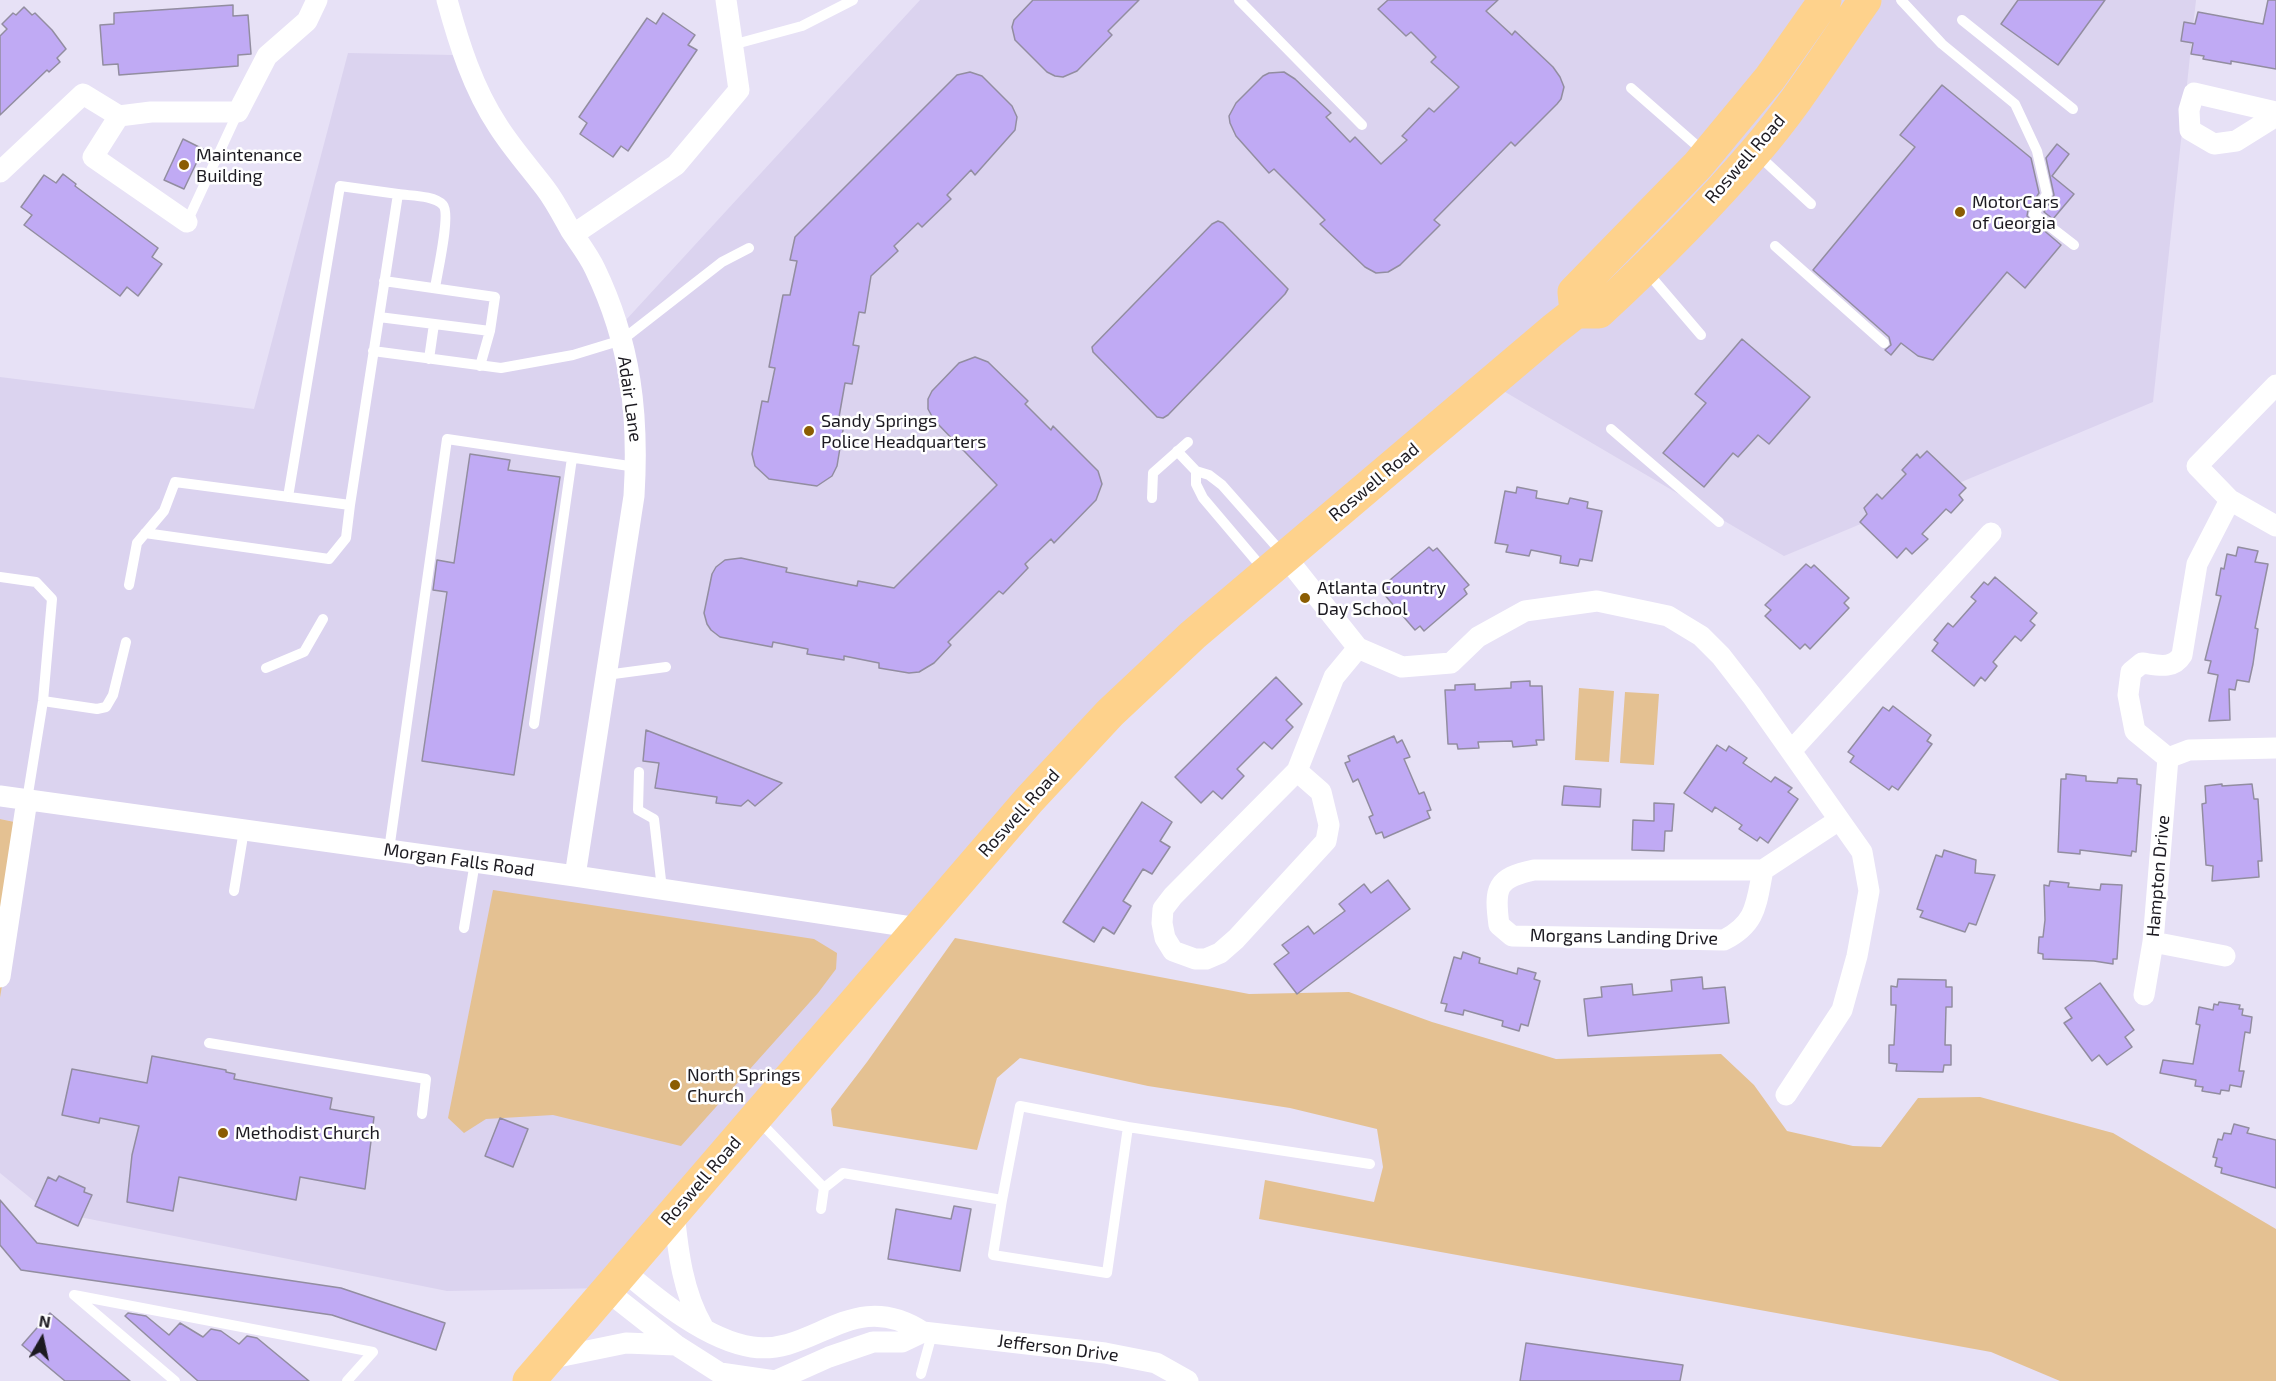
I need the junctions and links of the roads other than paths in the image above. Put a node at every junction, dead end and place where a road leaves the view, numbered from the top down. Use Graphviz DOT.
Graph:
graph roads {
  1 [pos="317,0"];
  2 [pos="447,0"];
  3 [pos="726,0"];
  4 [pos="853,0"];
  5 [pos="1239,0"];
  6 [pos="1825,0"];
  7 [pos="1865,0"];
  8 [pos="1901,0"];
  9 [pos="1962,20"];
  10 [pos="732,45"];
  11 [pos="1631,88"];
  12 [pos="2073,109"];
  13 [pos="238,112"];
  14 [pos="2276,114"];
  15 [pos="119,116"];
  16 [pos="1362,125"];
  17 [pos="1755,152"];
  18 [pos="1707,154"];
  19 [pos="0,172"];
  20 [pos="398,194"];
  21 [pos="1812,204"];
  22 [pos="187,222"];
  23 [pos="573,234"];
  24 [pos="2074,245"];
  25 [pos="1774,246"];
  26 [pos="748,248"];
  27 [pos="1645,269"];
  28 [pos="384,281"];
  29 [pos="435,288"];
  30 [pos="1576,312"];
  31 [pos="379,317"];
  32 [pos="434,324"];
  33 [pos="490,332"];
  34 [pos="1701,335"];
  35 [pos="622,340"];
  36 [pos="1884,343"];
  37 [pos="374,351"];
  38 [pos="429,358"];
  39 [pos="480,366"];
  40 [pos="2276,385"];
  41 [pos="1611,429"];
  42 [pos="1188,442"];
  43 [pos="1177,451"];
  44 [pos="572,458"];
  45 [pos="636,467"];
  46 [pos="1196,471"];
  47 [pos="288,497"];
  48 [pos="1152,498"];
  49 [pos="2230,500"];
  50 [pos="350,505"];
  51 [pos="1719,522"];
  52 [pos="2276,526"];
  53 [pos="146,533"];
  54 [pos="1991,533"];
  55 [pos="1275,564"];
  56 [pos="0,577"];
  57 [pos="129,585"];
  58 [pos="323,620"];
  59 [pos="126,642"];
  60 [pos="1358,648"];
  61 [pos="666,667"];
  62 [pos="266,668"];
  63 [pos="606,675"];
  64 [pos="43,701"];
  65 [pos="534,724"];
  66 [pos="2276,748"];
  67 [pos="1791,751"];
  68 [pos="2168,758"];
  69 [pos="1297,771"];
  70 [pos="639,772"];
  71 [pos="0,796"];
  72 [pos="27,800"];
  73 [pos="1839,820"];
  74 [pos="244,831"];
  75 [pos="389,850"];
  76 [pos="475,862"];
  77 [pos="1763,870"];
  78 [pos="574,876"];
  79 [pos="662,889"];
  80 [pos="234,891"];
  81 [pos="464,928"];
  82 [pos="918,928"];
  83 [pos="2153,942"];
  84 [pos="2225,956"];
  85 [pos="0,976"];
  86 [pos="2144,995"];
  87 [pos="209,1043"];
  88 [pos="1786,1095"];
  89 [pos="422,1114"];
  90 [pos="756,1118"];
  91 [pos="1128,1127"];
  92 [pos="1370,1164"];
  93 [pos="824,1188"];
  94 [pos="1002,1200"];
  95 [pos="820,1209"];
  96 [pos="674,1212"];
  97 [pos="615,1281"];
  98 [pos="703,1327"];
  99 [pos="927,1333"];
  100 [pos="675,1345"];
  101 [pos="538,1370"];
  102 [pos="921,1374"];
  103 [pos="175,1381"];
  104 [pos="347,1381"];
  105 [pos="1188,1381"];
  1 -- 13 [label="street"];
  2 -- 23 [label="street, Adair Lane"];
  3 -- 10 [label="street"];
  4 -- 10 [label="lane"];
  5 -- 16 [label="lane"];
  6 -- 18 [label="main road, Roswell Road"];
  7 -- 17 [label="main road, Roswell Road"];
  8 -- 24 [label="lane"];
  9 -- 12 [label="lane"];
  10 -- 23 [label="street"];
  11 -- 18 [label="lane"];
  13 -- 15 [label="street"];
  13 -- 22 [label="lane"];
  14 -- 14 [label="street"];
  15 -- 19 [label="street"];
  15 -- 22 [label="street"];
  17 -- 21 [label="lane"];
  17 -- 27 [label="main road, Roswell Road"];
  18 -- 30 [label="main road, Roswell Road"];
  20 -- 28 [label="lane"];
  20 -- 29 [label="lane"];
  20 -- 47 [label="lane"];
  23 -- 35 [label="street, Adair Lane"];
  25 -- 36 [label="lane"];
  26 -- 35 [label="lane"];
  27 -- 30 [label="main road, Roswell Road"];
  27 -- 34 [label="lane"];
  28 -- 29 [label="lane"];
  28 -- 31 [label="lane"];
  29 -- 33 [label="lane"];
  30 -- 55 [label="main road, Roswell Road"];
  31 -- 32 [label="lane"];
  31 -- 37 [label="lane"];
  32 -- 33 [label="lane"];
  32 -- 38 [label="lane"];
  33 -- 39 [label="lane"];
  35 -- 39 [label="lane"];
  35 -- 45 [label="street, Adair Lane"];
  37 -- 38 [label="lane"];
  37 -- 50 [label="lane"];
  38 -- 39 [label="lane"];
  40 -- 49 [label="street"];
  41 -- 51 [label="lane"];
  42 -- 43 [label="lane"];
  43 -- 46 [label="lane"];
  43 -- 48 [label="lane"];
  44 -- 45 [label="lane"];
  44 -- 65 [label="lane"];
  44 -- 75 [label="lane"];
  45 -- 63 [label="street, Adair Lane"];
  46 -- 55 [label="lane"];
  46 -- 55 [label="lane"];
  47 -- 50 [label="lane"];
  47 -- 53 [label="lane"];
  49 -- 52 [label="street"];
  49 -- 68 [label="street"];
  50 -- 53 [label="lane"];
  53 -- 57 [label="lane"];
  54 -- 67 [label="street"];
  55 -- 60 [label="street"];
  55 -- 82 [label="main road, Roswell Road"];
  56 -- 64 [label="lane"];
  58 -- 62 [label="lane"];
  59 -- 64 [label="lane"];
  60 -- 67 [label="street"];
  60 -- 69 [label="street"];
  61 -- 63 [label="lane"];
  63 -- 78 [label="street, Adair Lane"];
  64 -- 72 [label="lane"];
  66 -- 68 [label="street"];
  67 -- 73 [label="street"];
  68 -- 83 [label="street, Hampton Drive"];
  69 -- 69 [label="street"];
  70 -- 79 [label="lane"];
  71 -- 72 [label="street, Morgan Falls Road"];
  72 -- 74 [label="street, Morgan Falls Road"];
  72 -- 85 [label="street"];
  73 -- 77 [label="street"];
  73 -- 88 [label="street"];
  74 -- 75 [label="street, Morgan Falls Road"];
  74 -- 80 [label="lane"];
  75 -- 76 [label="street, Morgan Falls Road"];
  76 -- 78 [label="street, Morgan Falls Road"];
  76 -- 81 [label="lane"];
  77 -- 77 [label="street, Morgans Landing Drive"];
  78 -- 79 [label="street, Morgan Falls Road"];
  79 -- 82 [label="street, Morgan Falls Road"];
  82 -- 90 [label="main road, Roswell Road"];
  83 -- 84 [label="street"];
  83 -- 86 [label="street, Hampton Drive"];
  87 -- 89 [label="lane"];
  90 -- 93 [label="lane"];
  90 -- 96 [label="main road, Roswell Road"];
  91 -- 92 [label="lane"];
  91 -- 94 [label="lane"];
  91 -- 94 [label="lane"];
  93 -- 94 [label="lane"];
  93 -- 95 [label="lane"];
  96 -- 97 [label="main road, Roswell Road"];
  96 -- 98 [label="street"];
  97 -- 98 [label="street, Jefferson Drive"];
  97 -- 100 [label="street, Jefferson Drive"];
  97 -- 101 [label="main road, Roswell Road"];
  98 -- 99 [label="street, Jefferson Drive"];
  99 -- 100 [label="street, Jefferson Drive"];
  99 -- 102 [label="lane"];
  99 -- 105 [label="street, Jefferson Drive"];
  100 -- 101 [label="street, Jefferson Drive"];
  103 -- 104 [label="lane"];
}
